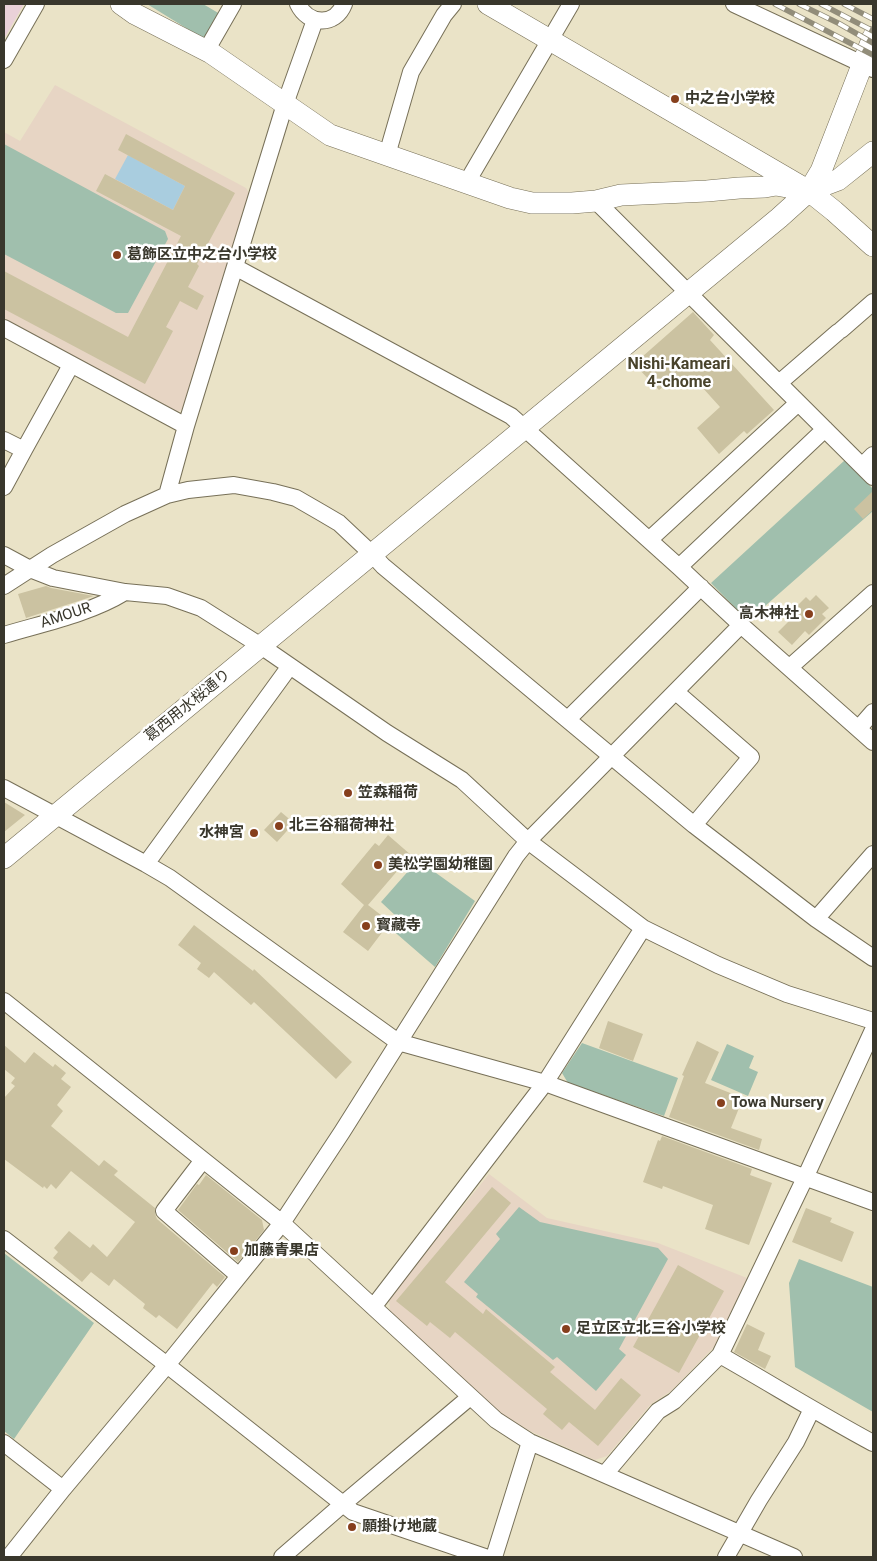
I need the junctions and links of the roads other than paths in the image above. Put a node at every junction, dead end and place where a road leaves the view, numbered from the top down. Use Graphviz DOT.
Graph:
graph roads {
  1 [pos="36,4"];
  2 [pos="121,4"];
  3 [pos="233,4"];
  4 [pos="298,4"];
  5 [pos="344,4"];
  6 [pos="453,4"];
  7 [pos="488,4"];
  8 [pos="572,4"];
  9 [pos="734,4"];
  10 [pos="315,20"];
  11 [pos="873,37"];
  12 [pos="550,41"];
  13 [pos="206,51"];
  14 [pos="4,60"];
  15 [pos="868,66"];
  16 [pos="286,104"];
  17 [pos="873,152"];
  18 [pos="387,155"];
  19 [pos="467,182"];
  20 [pos="808,191"];
  21 [pos="596,201"];
  22 [pos="873,246"];
  23 [pos="235,267"];
  24 [pos="688,292"];
  25 [pos="873,302"];
  26 [pos="4,328"];
  27 [pos="71,365"];
  28 [pos="779,383"];
  29 [pos="798,403"];
  30 [pos="186,426"];
  31 [pos="525,428"];
  32 [pos="825,430"];
  33 [pos="4,440"];
  34 [pos="24,450"];
  35 [pos="870,466"];
  36 [pos="4,487"];
  37 [pos="167,495"];
  38 [pos="649,540"];
  39 [pos="4,554"];
  40 [pos="372,554"];
  41 [pos="679,567"];
  42 [pos="30,569"];
  43 [pos="4,586"];
  44 [pos="701,587"];
  45 [pos="125,592"];
  46 [pos="873,593"];
  47 [pos="741,625"];
  48 [pos="4,635"];
  49 [pos="261,646"];
  50 [pos="290,666"];
  51 [pos="790,667"];
  52 [pos="676,692"];
  53 [pos="873,712"];
  54 [pos="568,719"];
  55 [pos="859,728"];
  56 [pos="873,742"];
  57 [pos="611,756"];
  58 [pos="4,788"];
  59 [pos="56,815"];
  60 [pos="694,825"];
  61 [pos="528,841"];
  62 [pos="873,854"];
  63 [pos="4,858"];
  64 [pos="146,864"];
  65 [pos="816,919"];
  66 [pos="643,928"];
  67 [pos="873,958"];
  68 [pos="4,1001"];
  69 [pos="873,1021"];
  70 [pos="873,1030"];
  71 [pos="398,1042"];
  72 [pos="544,1083"];
  73 [pos="203,1160"];
  74 [pos="805,1178"];
  75 [pos="873,1202"];
  76 [pos="282,1223"];
  77 [pos="4,1239"];
  78 [pos="239,1276"];
  79 [pos="374,1306"];
  80 [pos="720,1355"];
  81 [pos="167,1364"];
  82 [pos="470,1397"];
  83 [pos="812,1409"];
  84 [pos="4,1442"];
  85 [pos="530,1442"];
  86 [pos="873,1443"];
  87 [pos="605,1474"];
  88 [pos="63,1489"];
  89 [pos="343,1504"];
  90 [pos="739,1534"];
  91 [pos="9,1557"];
  92 [pos="282,1557"];
  93 [pos="485,1557"];
  94 [pos="494,1557"];
  95 [pos="726,1557"];
  96 [pos="794,1557"];
  1 -- 14 [label="street"];
  2 -- 13 [label="street"];
  3 -- 13 [label="street"];
  4 -- 10 [label="street"];
  5 -- 10 [label="street"];
  6 -- 18 [label="street"];
  7 -- 12 [label="street"];
  8 -- 12 [label="street"];
  9 -- 15 [label="street"];
  10 -- 16 [label="street"];
  11 -- 15 [label="street"];
  12 -- 19 [label="street"];
  12 -- 20 [label="street"];
  13 -- 16 [label="street"];
  15 -- 20 [label="street"];
  16 -- 18 [label="street"];
  16 -- 23 [label="street"];
  17 -- 20 [label="street"];
  18 -- 19 [label="street"];
  19 -- 21 [label="street"];
  20 -- 21 [label="street"];
  20 -- 22 [label="street"];
  20 -- 24 [label="street, 葛西用水桜通り"];
  21 -- 24 [label="street"];
  23 -- 30 [label="street"];
  23 -- 31 [label="street"];
  24 -- 28 [label="street"];
  24 -- 31 [label="street, 葛西用水桜通り"];
  25 -- 28 [label="street"];
  26 -- 27 [label="street"];
  27 -- 30 [label="street"];
  27 -- 34 [label="street"];
  28 -- 29 [label="street"];
  29 -- 32 [label="street"];
  29 -- 38 [label="street"];
  30 -- 37 [label="street"];
  31 -- 38 [label="street"];
  31 -- 40 [label="street, 葛西用水桜通り"];
  32 -- 35 [label="street"];
  32 -- 41 [label="street"];
  33 -- 34 [label="street"];
  34 -- 36 [label="street"];
  37 -- 40 [label="street"];
  37 -- 42 [label="street"];
  38 -- 41 [label="street"];
  39 -- 42 [label="street"];
  40 -- 49 [label="street, 葛西用水桜通り"];
  40 -- 54 [label="street"];
  41 -- 44 [label="street"];
  42 -- 43 [label="street"];
  42 -- 45 [label="street"];
  44 -- 47 [label="street"];
  44 -- 54 [label="street"];
  45 -- 48 [label="street, AMOUR"];
  45 -- 49 [label="street"];
  46 -- 51 [label="street"];
  47 -- 51 [label="street"];
  47 -- 52 [label="street"];
  49 -- 50 [label="street"];
  49 -- 59 [label="street, 葛西用水桜通り"];
  50 -- 61 [label="street"];
  50 -- 64 [label="street"];
  51 -- 55 [label="street"];
  52 -- 57 [label="street"];
  52 -- 60 [label="street"];
  53 -- 55 [label="street"];
  54 -- 57 [label="street"];
  55 -- 56 [label="street"];
  57 -- 60 [label="street"];
  57 -- 61 [label="street"];
  58 -- 59 [label="street"];
  59 -- 63 [label="street, 葛西用水桜通り"];
  59 -- 64 [label="street"];
  60 -- 65 [label="street"];
  61 -- 66 [label="street"];
  61 -- 71 [label="street"];
  62 -- 65 [label="street"];
  64 -- 71 [label="street"];
  65 -- 67 [label="street"];
  66 -- 69 [label="street"];
  66 -- 72 [label="street"];
  68 -- 73 [label="street"];
  70 -- 74 [label="street"];
  71 -- 72 [label="street"];
  71 -- 76 [label="street"];
  72 -- 74 [label="street"];
  72 -- 79 [label="street"];
  73 -- 76 [label="street"];
  73 -- 78 [label="street"];
  74 -- 75 [label="street"];
  74 -- 80 [label="street"];
  76 -- 78 [label="street"];
  76 -- 79 [label="street"];
  77 -- 81 [label="street"];
  78 -- 81 [label="street"];
  79 -- 82 [label="street"];
  80 -- 83 [label="street"];
  80 -- 87 [label="street"];
  81 -- 88 [label="street"];
  81 -- 89 [label="street"];
  82 -- 85 [label="street"];
  82 -- 89 [label="street"];
  83 -- 86 [label="street"];
  83 -- 90 [label="street"];
  84 -- 88 [label="street"];
  85 -- 87 [label="street"];
  85 -- 94 [label="street"];
  87 -- 90 [label="street"];
  88 -- 91 [label="street"];
  89 -- 92 [label="street"];
  89 -- 93 [label="street"];
  90 -- 95 [label="street"];
  90 -- 96 [label="street"];
}
